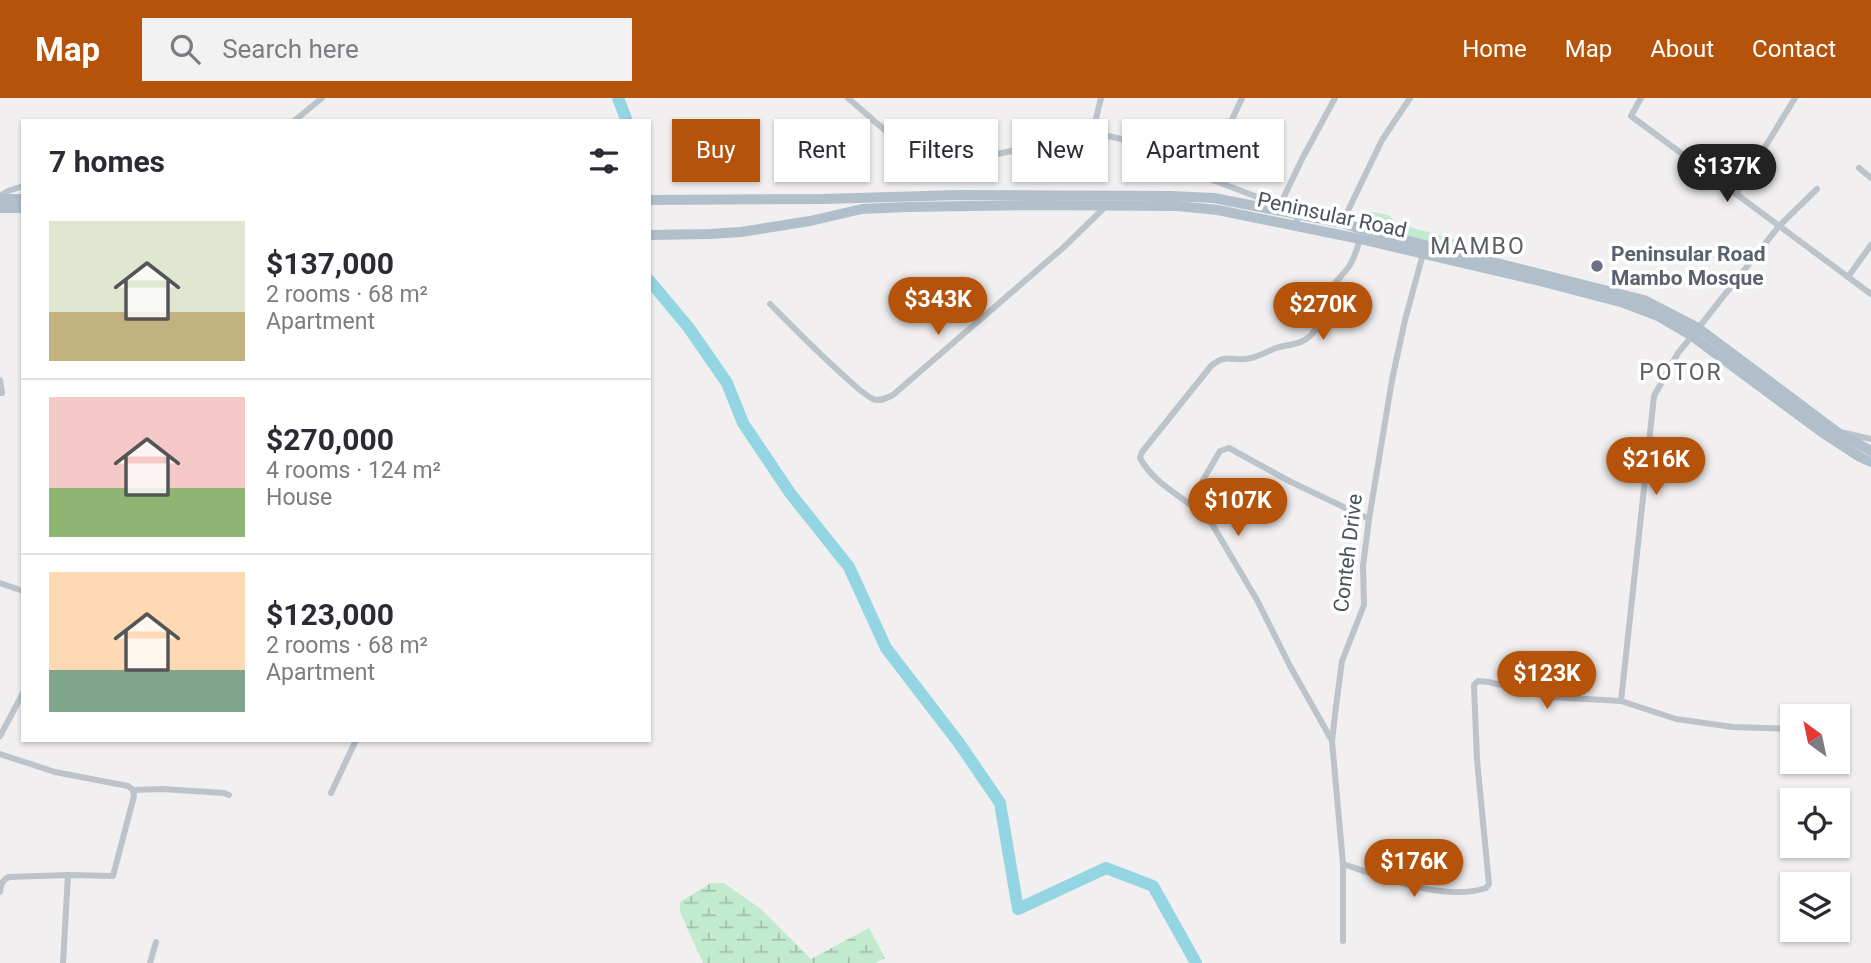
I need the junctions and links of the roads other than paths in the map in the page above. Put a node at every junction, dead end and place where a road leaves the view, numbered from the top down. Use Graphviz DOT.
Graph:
graph roads {
  1 [pos="322,98"];
  2 [pos="848,98"];
  3 [pos="1101,98"];
  4 [pos="1242,98"];
  5 [pos="1335,98"];
  6 [pos="1410,98"];
  7 [pos="1641,98"];
  8 [pos="1795,98"];
  9 [pos="296,119"];
  10 [pos="1096,119"];
  11 [pos="1232,119"];
  12 [pos="1012,150"];
  13 [pos="1859,168"];
  14 [pos="1871,178"];
  15 [pos="1218,182"];
  16 [pos="21,187"];
  17 [pos="1817,189"];
  18 [pos="1736,194"];
  19 [pos="0,197"];
  20 [pos="21,199"];
  21 [pos="651,200"];
  22 [pos="1280,205"];
  23 [pos="1105,206"];
  24 [pos="0,208"];
  25 [pos="21,208"];
  26 [pos="1297,221"];
  27 [pos="1342,223"];
  28 [pos="1779,226"];
  29 [pos="652,235"];
  30 [pos="1360,239"];
  31 [pos="1871,245"];
  32 [pos="1423,254"];
  33 [pos="1540,277"];
  34 [pos="1848,277"];
  35 [pos="1871,294"];
  36 [pos="770,304"];
  37 [pos="1695,332"];
  38 [pos="0,380"];
  39 [pos="2,393"];
  40 [pos="1837,432"];
  41 [pos="1871,439"];
  42 [pos="1871,451"];
  43 [pos="1871,462"];
  44 [pos="1189,504"];
  45 [pos="1369,519"];
  46 [pos="0,583"];
  47 [pos="21,590"];
  48 [pos="21,697"];
  49 [pos="1621,701"];
  50 [pos="1780,729"];
  51 [pos="0,736"];
  52 [pos="1332,741"];
  53 [pos="354,742"];
  54 [pos="0,754"];
  55 [pos="132,790"];
  56 [pos="331,793"];
  57 [pos="229,795"];
  58 [pos="1343,864"];
  59 [pos="68,875"];
  60 [pos="0,892"];
  61 [pos="1343,941"];
  62 [pos="156,942"];
  63 [pos="63,963"];
  64 [pos="150,963"];
  1 -- 9 [label="street"];
  2 -- 12 [label="street"];
  3 -- 10 [label="street"];
  4 -- 11 [label="street"];
  5 -- 22 [label="street"];
  6 -- 27 [label="street"];
  7 -- 18 [label="street"];
  8 -- 18 [label="street"];
  13 -- 14 [label="street"];
  15 -- 22 [label="street"];
  16 -- 19 [label="street"];
  17 -- 28 [label="street"];
  18 -- 28 [label="street"];
  19 -- 20 [label="main road"];
  21 -- 26 [label="main road, Peninsular Road"];
  22 -- 26 [label="street"];
  23 -- 26 [label="main road, Peninsular Road"];
  23 -- 29 [label="main road, Peninsular Road"];
  23 -- 36 [label="street"];
  24 -- 25 [label="main road"];
  26 -- 27 [label="main road, Peninsular Road"];
  26 -- 30 [label="main road, Peninsular Road"];
  27 -- 33 [label="main road, Peninsular Road"];
  28 -- 34 [label="street"];
  28 -- 37 [label="street"];
  30 -- 32 [label="main road, Peninsular Road"];
  30 -- 44 [label="street"];
  31 -- 34 [label="street"];
  32 -- 33 [label="main road, Peninsular Road"];
  32 -- 45 [label="street, Conteh Drive"];
  33 -- 37 [label="main road, Peninsular Road"];
  34 -- 35 [label="street"];
  37 -- 40 [label="main road, Peninsular Road"];
  37 -- 43 [label="main road, Peninsular Road"];
  37 -- 49 [label="street"];
  38 -- 39 [label="street"];
  40 -- 41 [label="street"];
  40 -- 42 [label="main road, Peninsular Road"];
  44 -- 45 [label="street"];
  44 -- 52 [label="street"];
  45 -- 52 [label="street, Conteh Drive"];
  46 -- 47 [label="street"];
  48 -- 51 [label="street"];
  49 -- 50 [label="street"];
  49 -- 58 [label="street"];
  52 -- 58 [label="street, Conteh Drive"];
  53 -- 56 [label="street"];
  54 -- 55 [label="street"];
  55 -- 57 [label="street"];
  55 -- 59 [label="street"];
  58 -- 61 [label="street, Conteh Drive"];
  59 -- 60 [label="street"];
  59 -- 63 [label="street"];
  62 -- 64 [label="street"];
}
